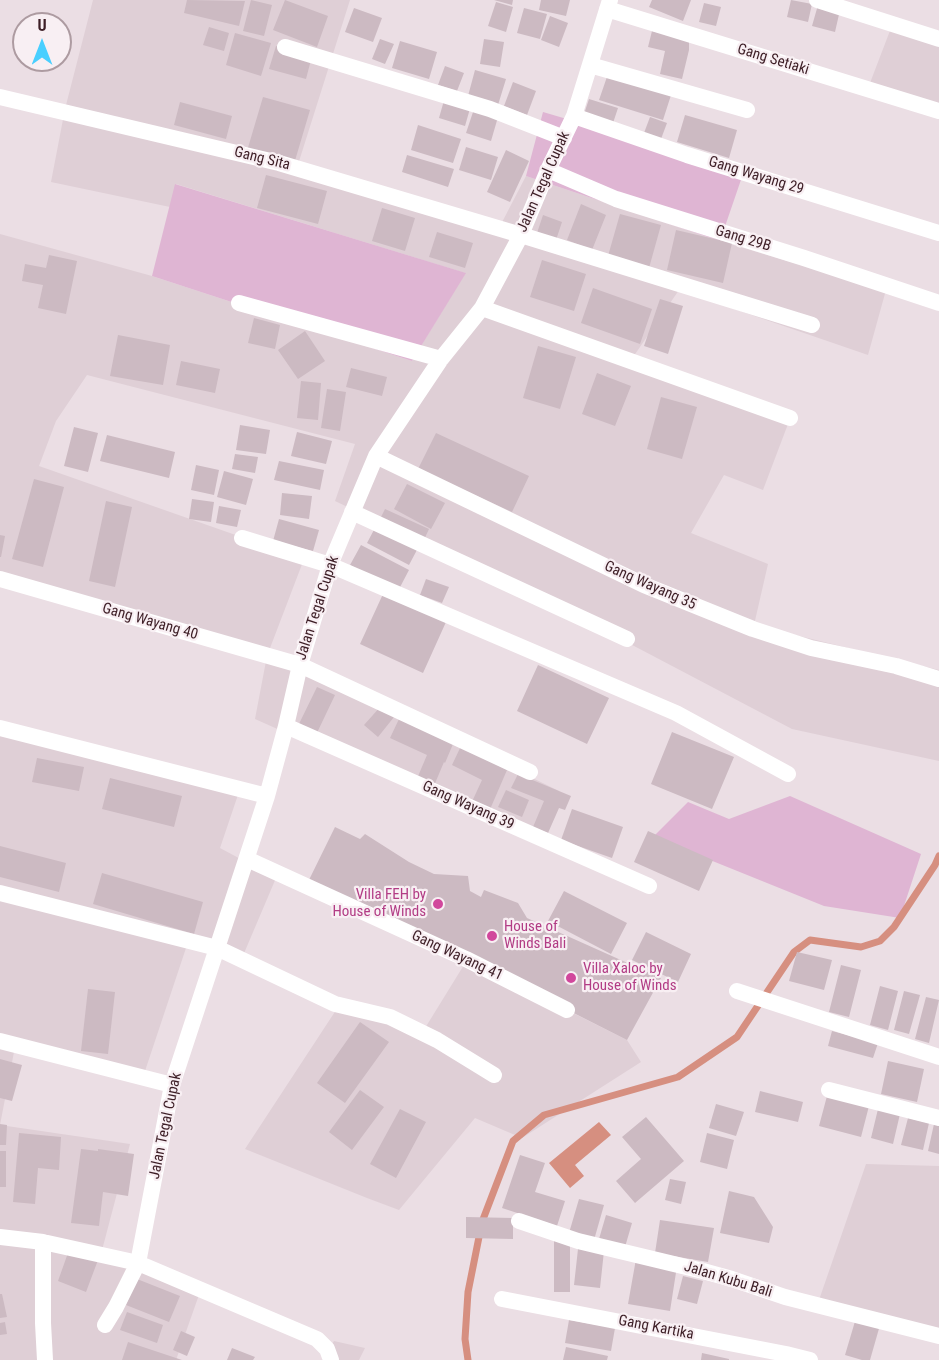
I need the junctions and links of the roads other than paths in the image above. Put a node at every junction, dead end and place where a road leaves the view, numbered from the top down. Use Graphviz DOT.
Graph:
graph roads {
  1 [pos="817,0"];
  2 [pos="609,2"];
  3 [pos="939,39"];
  4 [pos="285,47"];
  5 [pos="590,64"];
  6 [pos="0,97"];
  7 [pos="747,110"];
  8 [pos="939,111"];
  9 [pos="574,116"];
  10 [pos="564,138"];
  11 [pos="548,170"];
  12 [pos="939,233"];
  13 [pos="520,235"];
  14 [pos="238,303"];
  15 [pos="939,303"];
  16 [pos="482,308"];
  17 [pos="812,325"];
  18 [pos="441,359"];
  19 [pos="790,418"];
  20 [pos="376,456"];
  21 [pos="352,512"];
  22 [pos="242,538"];
  23 [pos="330,566"];
  24 [pos="0,579"];
  25 [pos="627,639"];
  26 [pos="300,665"];
  27 [pos="939,679"];
  28 [pos="286,726"];
  29 [pos="0,728"];
  30 [pos="530,772"];
  31 [pos="789,774"];
  32 [pos="267,796"];
  33 [pos="247,859"];
  34 [pos="649,886"];
  35 [pos="0,893"];
  36 [pos="217,948"];
  37 [pos="737,991"];
  38 [pos="567,1010"];
  39 [pos="0,1041"];
  40 [pos="939,1057"];
  41 [pos="494,1075"];
  42 [pos="172,1085"];
  43 [pos="828,1090"];
  44 [pos="939,1118"];
  45 [pos="519,1221"];
  46 [pos="0,1237"];
  47 [pos="43,1242"];
  48 [pos="138,1263"];
  49 [pos="502,1299"];
  50 [pos="105,1324"];
  51 [pos="939,1336"];
  52 [pos="45,1360"];
  53 [pos="331,1360"];
  54 [pos="810,1360"];
  1 -- 3 [label="street"];
  2 -- 5 [label="street, Jalan Tegal Cupak"];
  2 -- 8 [label="street, Gang Setiaki"];
  4 -- 10 [label="street"];
  5 -- 7 [label="street"];
  5 -- 9 [label="street, Jalan Tegal Cupak"];
  6 -- 13 [label="street, Gang Sita"];
  9 -- 10 [label="street, Jalan Tegal Cupak"];
  9 -- 12 [label="street, Gang Wayang 29"];
  10 -- 11 [label="street, Jalan Tegal Cupak"];
  11 -- 13 [label="street, Jalan Tegal Cupak"];
  11 -- 15 [label="street, Gang 29B"];
  13 -- 16 [label="street, Jalan Tegal Cupak"];
  13 -- 17 [label="street, Gang Sita"];
  14 -- 18 [label="street"];
  16 -- 18 [label="street, Jalan Tegal Cupak"];
  16 -- 19 [label="street"];
  18 -- 20 [label="street, Jalan Tegal Cupak"];
  20 -- 21 [label="street, Jalan Tegal Cupak"];
  20 -- 27 [label="street, Gang Wayang 35"];
  21 -- 23 [label="street, Jalan Tegal Cupak"];
  21 -- 25 [label="street"];
  22 -- 23 [label="street"];
  23 -- 26 [label="street, Jalan Tegal Cupak"];
  23 -- 31 [label="street"];
  24 -- 26 [label="street, Gang Wayang 40"];
  26 -- 28 [label="street, Jalan Tegal Cupak"];
  26 -- 30 [label="street, Gang Wayang 40"];
  28 -- 32 [label="street, Jalan Tegal Cupak"];
  28 -- 34 [label="street, Gang Wayang 39"];
  29 -- 32 [label="street"];
  32 -- 33 [label="street, Jalan Tegal Cupak"];
  33 -- 36 [label="street, Jalan Tegal Cupak"];
  33 -- 38 [label="street, Gang Wayang 41"];
  35 -- 36 [label="street"];
  36 -- 41 [label="street"];
  36 -- 42 [label="street, Jalan Tegal Cupak"];
  37 -- 40 [label="street"];
  39 -- 42 [label="street"];
  42 -- 48 [label="street, Jalan Tegal Cupak"];
  43 -- 44 [label="street"];
  45 -- 51 [label="street, Jalan Kubu Bali"];
  46 -- 47 [label="street"];
  47 -- 48 [label="street"];
  47 -- 52 [label="street"];
  48 -- 50 [label="street, Jalan Tegal Cupak"];
  48 -- 53 [label="street"];
  49 -- 54 [label="street, Gang Kartika"];
}
